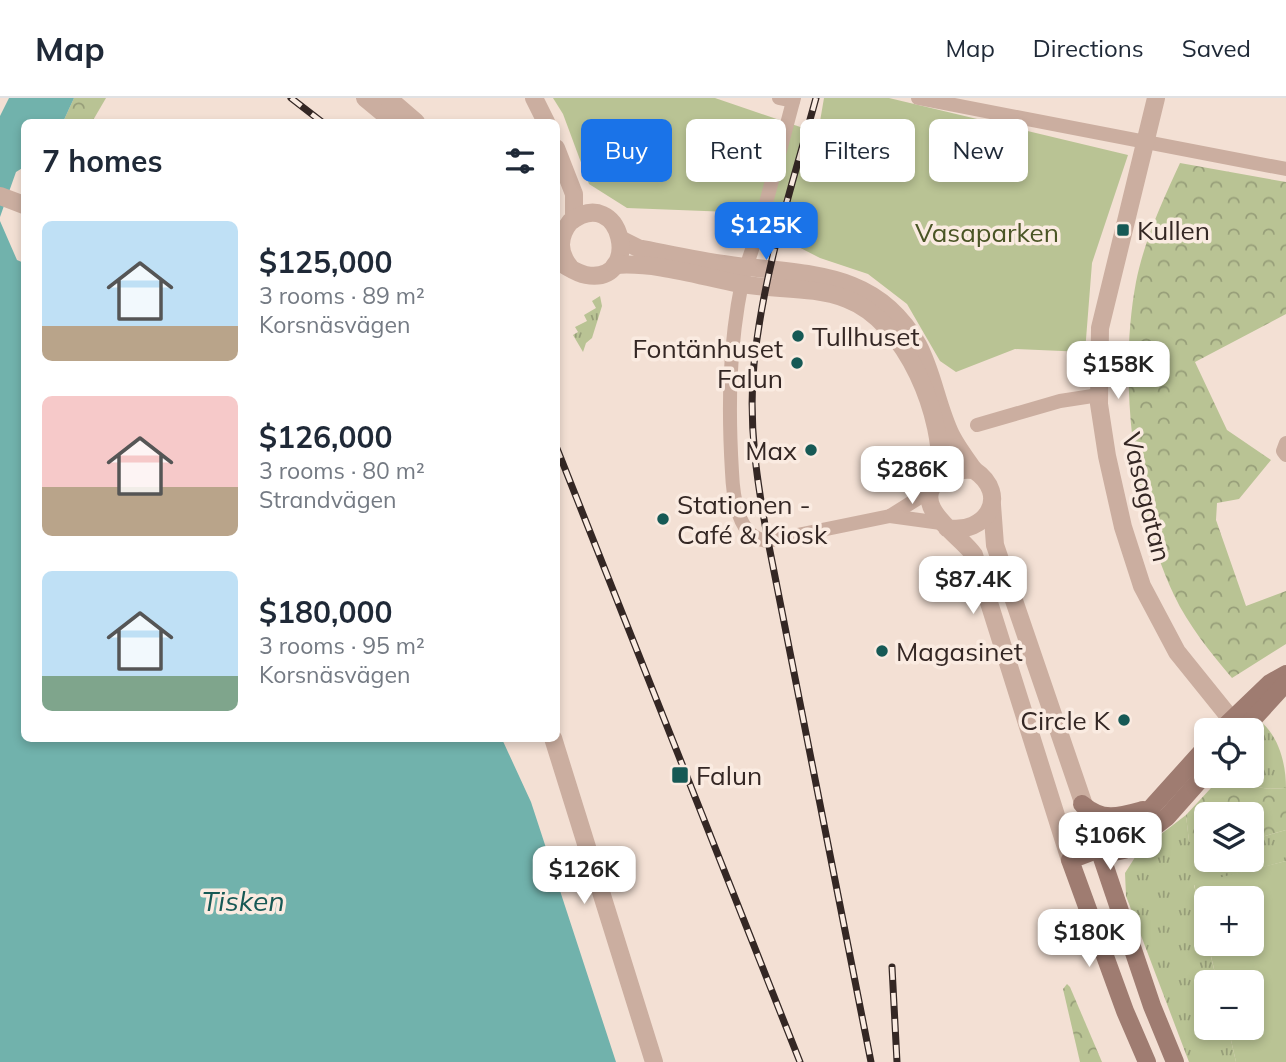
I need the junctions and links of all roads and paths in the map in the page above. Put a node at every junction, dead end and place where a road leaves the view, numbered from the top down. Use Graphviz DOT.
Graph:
graph roads {
  1 [pos="365,98"];
  2 [pos="388,98"];
  3 [pos="534,98"];
  4 [pos="918,98"];
  5 [pos="1156,98"];
  6 [pos="789,99"];
  7 [pos="390,119"];
  8 [pos="412,119"];
  9 [pos="544,119"];
  10 [pos="1146,144"];
  11 [pos="560,157"];
  12 [pos="1286,169"];
  13 [pos="571,183"];
  14 [pos="605,217"];
  15 [pos="566,224"];
  16 [pos="622,240"];
  17 [pos="564,264"];
  18 [pos="615,265"];
  19 [pos="744,276"];
  20 [pos="1099,396"];
  21 [pos="977,425"];
  22 [pos="1286,443"];
  23 [pos="1286,455"];
  24 [pos="974,470"];
  25 [pos="936,484"];
  26 [pos="992,505"];
  27 [pos="890,516"];
  28 [pos="944,525"];
  29 [pos="1286,674"];
  30 [pos="1286,683"];
  31 [pos="1227,718"];
  32 [pos="1241,718"];
  33 [pos="1245,718"];
  34 [pos="554,742"];
  35 [pos="1194,760"];
  36 [pos="1194,787"];
  37 [pos="1082,804"];
  38 [pos="1150,808"];
  39 [pos="1099,849"];
  40 [pos="1124,850"];
  41 [pos="1070,860"];
  42 [pos="1113,891"];
  43 [pos="654,1062"];
  44 [pos="1147,1062"];
  45 [pos="1175,1062"];
  1 -- 7 [label="street"];
  2 -- 8 [label="street"];
  3 -- 9 [label="street"];
  4 -- 10 [label="street"];
  5 -- 10 [label="street, Vasagatan"];
  6 -- 19 [label="street"];
  10 -- 12 [label="street"];
  10 -- 20 [label="street, Vasagatan"];
  11 -- 13 [label="street"];
  13 -- 14 [label="street"];
  13 -- 15 [label="street"];
  14 -- 15 [label="street"];
  14 -- 16 [label="street"];
  15 -- 17 [label="street"];
  16 -- 18 [label="street"];
  16 -- 19 [label="street"];
  17 -- 18 [label="street"];
  18 -- 19 [label="street"];
  19 -- 24 [label="street"];
  19 -- 25 [label="street"];
  19 -- 27 [label="street"];
  20 -- 21 [label="street"];
  20 -- 31 [label="street, Vasagatan"];
  22 -- 23 [label="street"];
  24 -- 25 [label="street"];
  24 -- 26 [label="street"];
  25 -- 27 [label="street"];
  25 -- 28 [label="street"];
  26 -- 28 [label="street"];
  26 -- 37 [label="street"];
  27 -- 28 [label="street"];
  28 -- 41 [label="street"];
  29 -- 32 [label="main road"];
  30 -- 33 [label="main road"];
  34 -- 43 [label="street"];
  35 -- 38 [label="main road"];
  36 -- 40 [label="main road"];
  37 -- 38 [label="main road"];
  37 -- 39 [label="street"];
  38 -- 39 [label="main road"];
  39 -- 40 [label="main road"];
  39 -- 41 [label="main road"];
  39 -- 42 [label="main road"];
  40 -- 42 [label="main road"];
  41 -- 44 [label="main road"];
  42 -- 45 [label="main road"];
}
